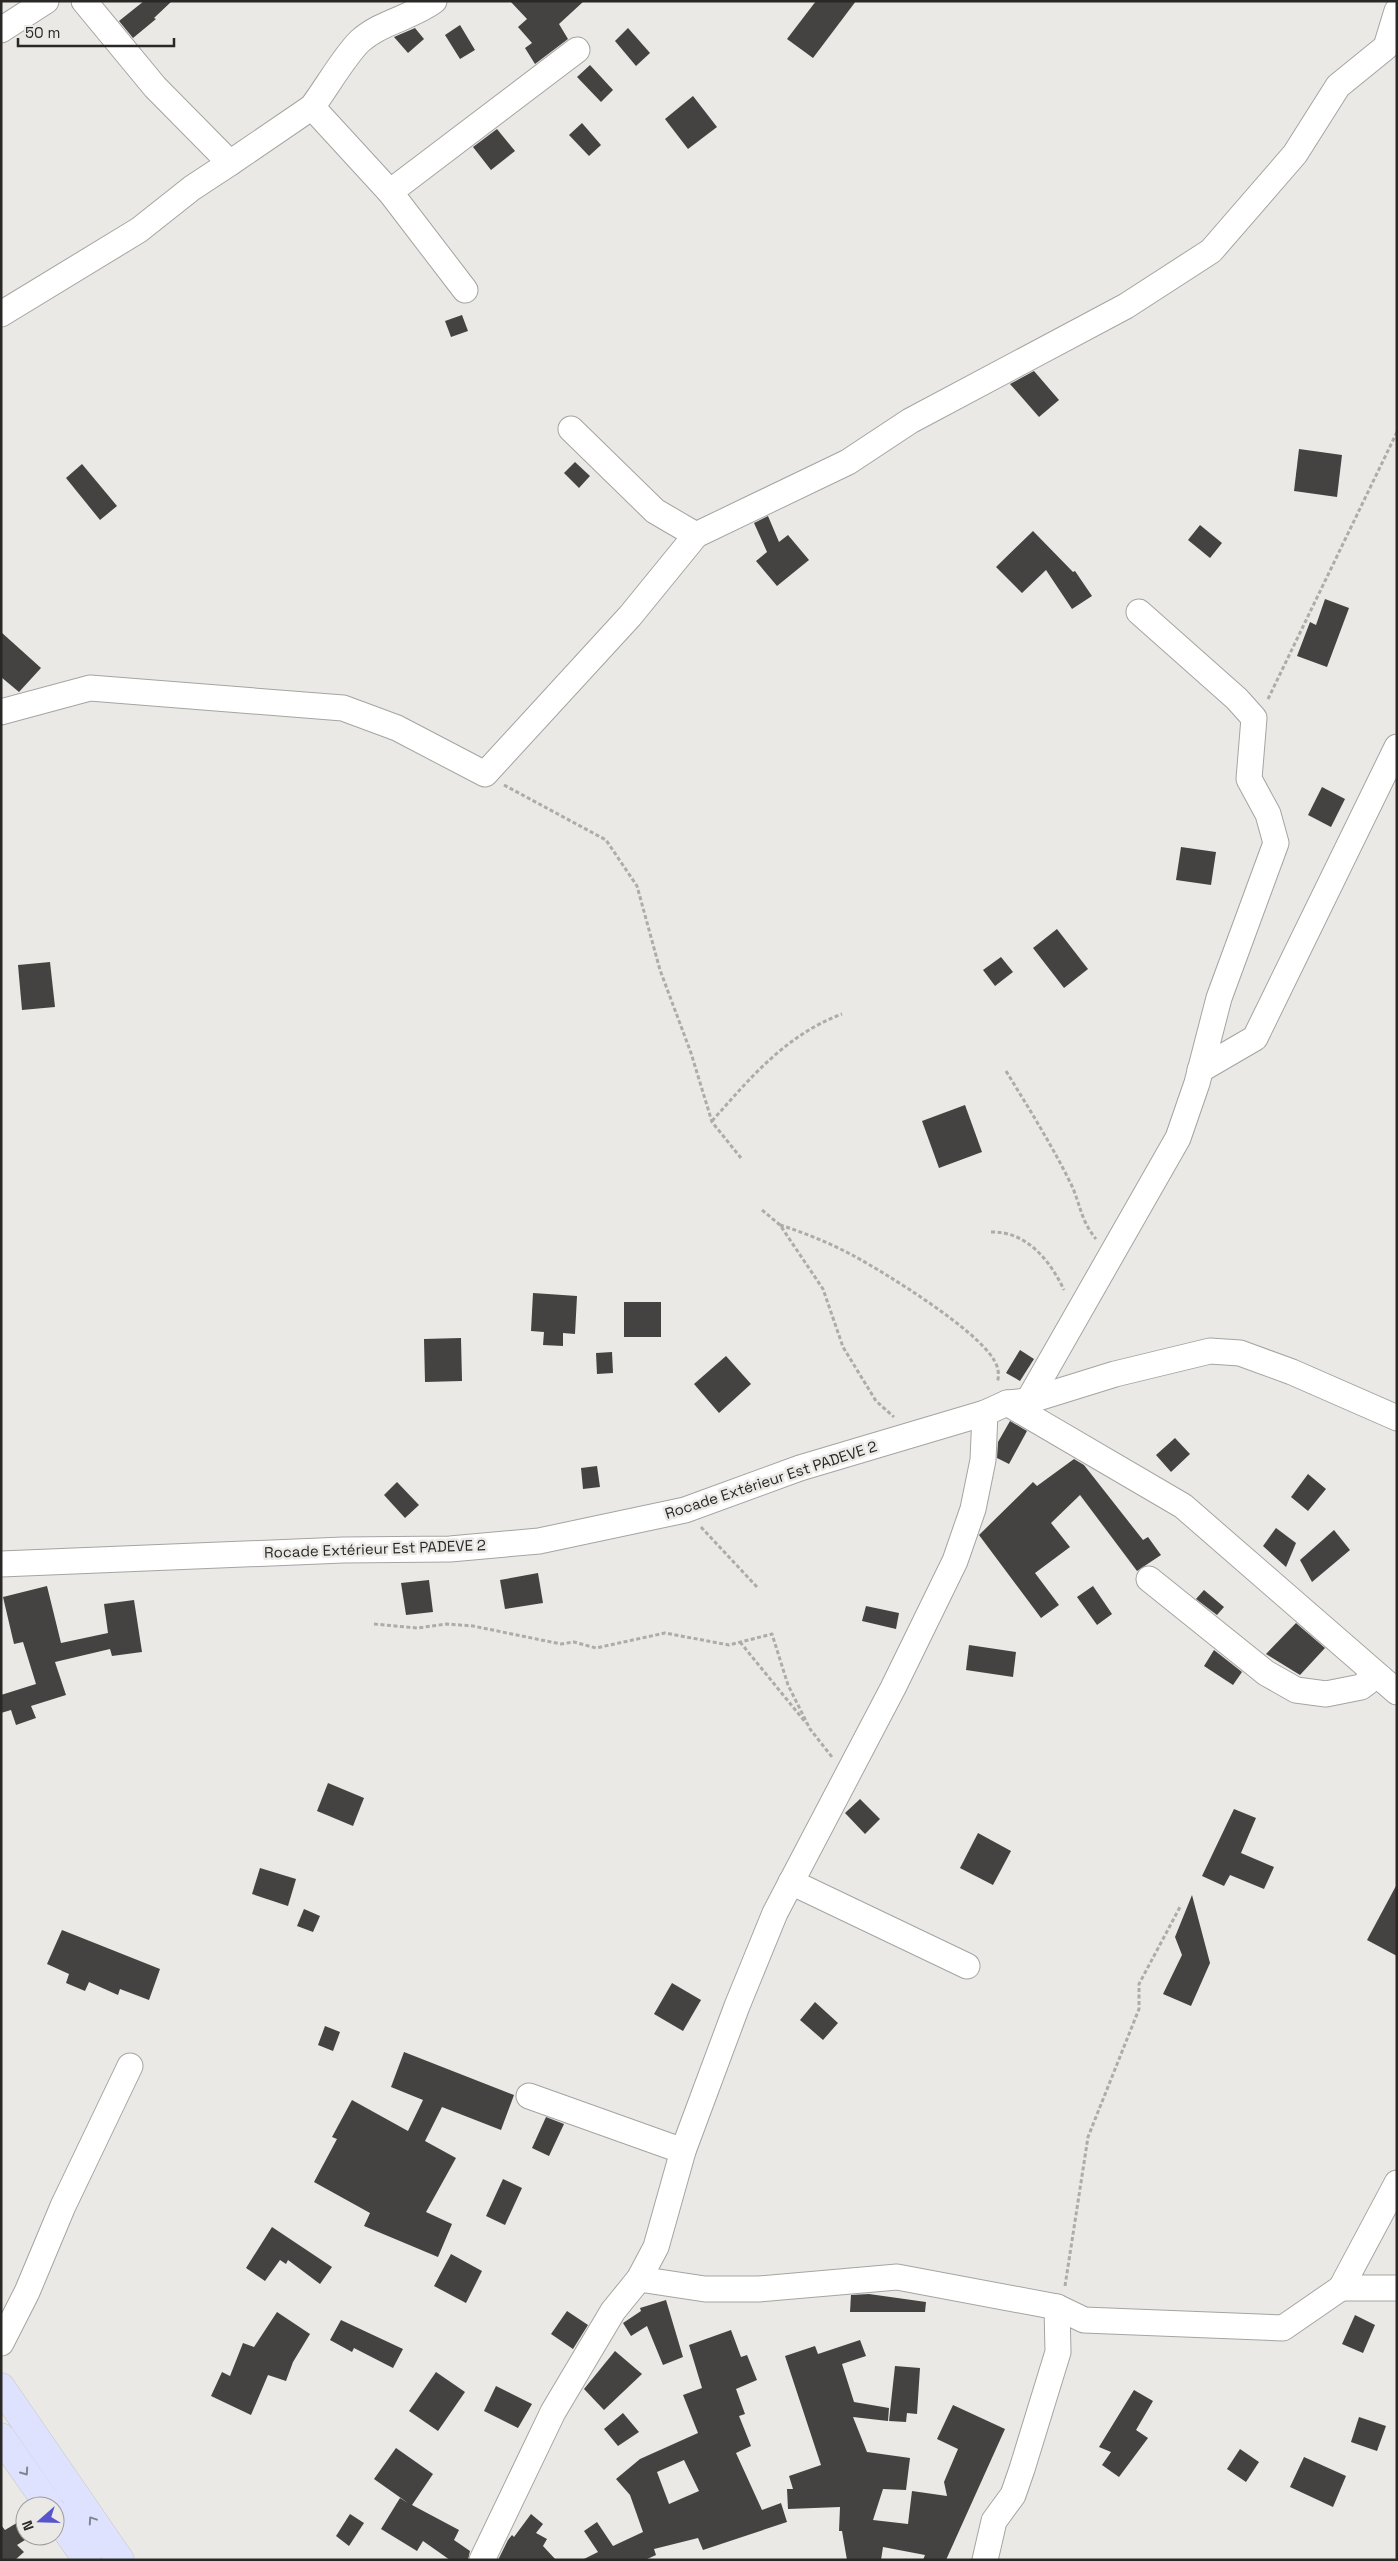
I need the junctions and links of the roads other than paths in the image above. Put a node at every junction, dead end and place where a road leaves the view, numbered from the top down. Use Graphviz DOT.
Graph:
graph roads {
  1 [pos="46,1"];
  2 [pos="84,1"];
  3 [pos="434,1"];
  4 [pos="1397,11"];
  5 [pos="1,30"];
  6 [pos="578,50"];
  7 [pos="312,107"];
  8 [pos="230,163"];
  9 [pos="390,192"];
  10 [pos="465,290"];
  11 [pos="1,314"];
  12 [pos="571,429"];
  13 [pos="696,535"];
  14 [pos="1139,612"];
  15 [pos="1,712"];
  16 [pos="1397,746"];
  17 [pos="1200,1070"];
  18 [pos="1006,1406"];
  19 [pos="1397,1418"];
  20 [pos="1,1564"];
  21 [pos="1149,1579"];
  22 [pos="1377,1675"];
  23 [pos="1397,1692"];
  24 [pos="791,1882"];
  25 [pos="967,1966"];
  26 [pos="130,2066"];
  27 [pos="529,2096"];
  28 [pos="683,2151"];
  29 [pos="1397,2183"];
  30 [pos="639,2279"];
  31 [pos="1341,2288"];
  32 [pos="1397,2288"];
  33 [pos="1059,2308"];
  34 [pos="1,2343"];
  35 [pos="1,2387"];
  36 [pos="1,2437"];
  37 [pos="42,2496"];
  38 [pos="65,2528"];
  39 [pos="87,2560"];
  40 [pos="120,2560"];
  41 [pos="482,2560"];
  42 [pos="985,2560"];
  1 -- 5 [label="street"];
  2 -- 8 [label="street"];
  3 -- 7 [label="street"];
  4 -- 13 [label="street"];
  6 -- 9 [label="street"];
  7 -- 8 [label="street"];
  7 -- 9 [label="street"];
  8 -- 11 [label="street"];
  9 -- 10 [label="street"];
  12 -- 13 [label="street"];
  13 -- 15 [label="street"];
  14 -- 17 [label="street"];
  16 -- 17 [label="street"];
  17 -- 18 [label="street"];
  18 -- 19 [label="street, Rocade Extérieur Est PADEVE 2"];
  18 -- 20 [label="street, Rocade Extérieur Est PADEVE 2"];
  18 -- 22 [label="street"];
  18 -- 24 [label="street"];
  21 -- 22 [label="street"];
  22 -- 23 [label="street"];
  24 -- 25 [label="street"];
  24 -- 28 [label="street"];
  26 -- 34 [label="street"];
  27 -- 28 [label="street"];
  28 -- 30 [label="street"];
  29 -- 31 [label="street"];
  30 -- 33 [label="street"];
  30 -- 41 [label="street"];
  31 -- 32 [label="street"];
  31 -- 33 [label="street"];
  33 -- 42 [label="street"];
  40 -- 35 [label="main road, one-way"];
  36 -- 37 [label="main road, one-way"];
  38 -- 39 [label="main road"];
}
